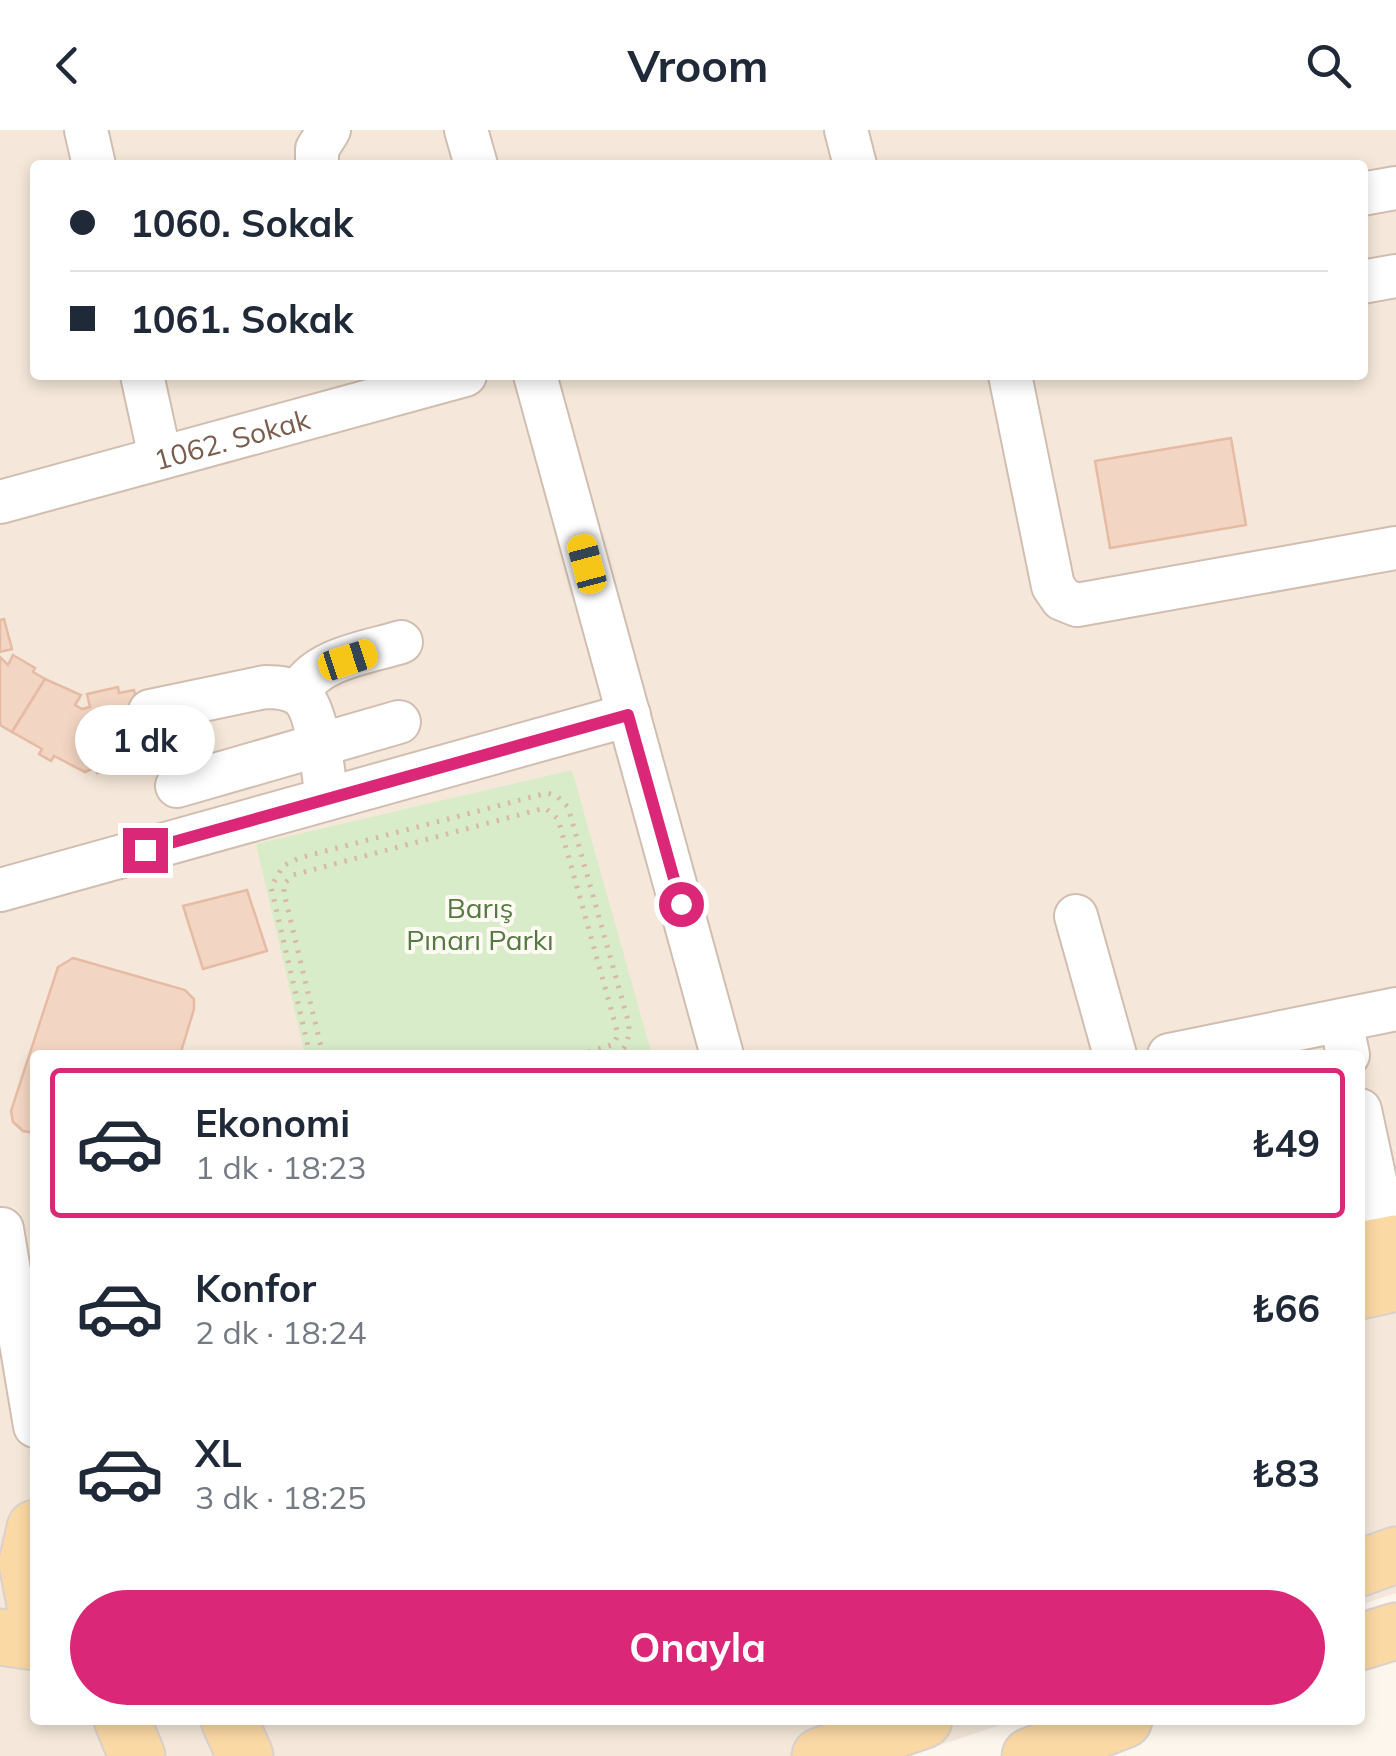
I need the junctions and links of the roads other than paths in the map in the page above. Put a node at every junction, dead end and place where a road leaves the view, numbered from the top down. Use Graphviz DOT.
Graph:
graph roads {
  1 [pos="86,130"];
  2 [pos="330,130"];
  3 [pos="466,130"];
  4 [pos="846,130"];
  5 [pos="93,160"];
  6 [pos="317,160"];
  7 [pos="475,160"];
  8 [pos="855,160"];
  9 [pos="1396,188"];
  10 [pos="1368,193"];
  11 [pos="1396,276"];
  12 [pos="1368,281"];
  13 [pos="143,380"];
  14 [pos="446,380"];
  15 [pos="536,380"];
  16 [pos="1011,380"];
  17 [pos="160,457"];
  18 [pos="0,502"];
  19 [pos="1396,548"];
  20 [pos="401,642"];
  21 [pos="299,694"];
  22 [pos="150,711"];
  23 [pos="628,715"];
  24 [pos="399,722"];
  25 [pos="317,746"];
  26 [pos="178,786"];
  27 [pos="327,799"];
  28 [pos="0,890"];
  29 [pos="1076,916"];
  30 [pos="1396,1009"];
  31 [pos="1344,1038"];
  32 [pos="721,1050"];
  33 [pos="1113,1050"];
  34 [pos="1221,1050"];
  35 [pos="1365,1139"];
  36 [pos="1,1225"];
  37 [pos="1385,1256"];
  38 [pos="30,1282"];
  39 [pos="1365,1283"];
  40 [pos="30,1396"];
  41 [pos="30,1528"];
  42 [pos="0,1542"];
  43 [pos="30,1546"];
  44 [pos="1396,1555"];
  45 [pos="1365,1566"];
  46 [pos="30,1589"];
  47 [pos="1396,1631"];
  48 [pos="0,1637"];
  49 [pos="1365,1640"];
  50 [pos="30,1641"];
  51 [pos="124,1725"];
  52 [pos="231,1725"];
  53 [pos="910,1725"];
  54 [pos="1111,1725"];
  55 [pos="137,1756"];
  56 [pos="245,1756"];
  57 [pos="820,1756"];
  58 [pos="1030,1756"];
  1 -- 5 [label="street"];
  2 -- 6 [label="street"];
  3 -- 7 [label="street"];
  4 -- 8 [label="street"];
  9 -- 10 [label="street"];
  11 -- 12 [label="street"];
  13 -- 17 [label="street"];
  14 -- 17 [label="street, 1062. Sokak"];
  15 -- 23 [label="street"];
  16 -- 19 [label="street"];
  17 -- 18 [label="street, 1062. Sokak"];
  20 -- 21 [label="street"];
  21 -- 22 [label="street"];
  21 -- 25 [label="street"];
  23 -- 27 [label="street"];
  23 -- 32 [label="street"];
  24 -- 25 [label="street"];
  25 -- 26 [label="street"];
  25 -- 27 [label="street"];
  27 -- 28 [label="street"];
  29 -- 33 [label="street"];
  30 -- 31 [label="street"];
  31 -- 34 [label="street"];
  35 -- 37 [label="street"];
  36 -- 38 [label="street"];
  36 -- 40 [label="street"];
  37 -- 39 [label="main road"];
  41 -- 42 [label="main road"];
  43 -- 46 [label="main road"];
  44 -- 45 [label="main road"];
  47 -- 49 [label="main road"];
  48 -- 50 [label="main road"];
  51 -- 55 [label="main road"];
  52 -- 56 [label="main road"];
  53 -- 57 [label="main road"];
  54 -- 58 [label="main road"];
}
